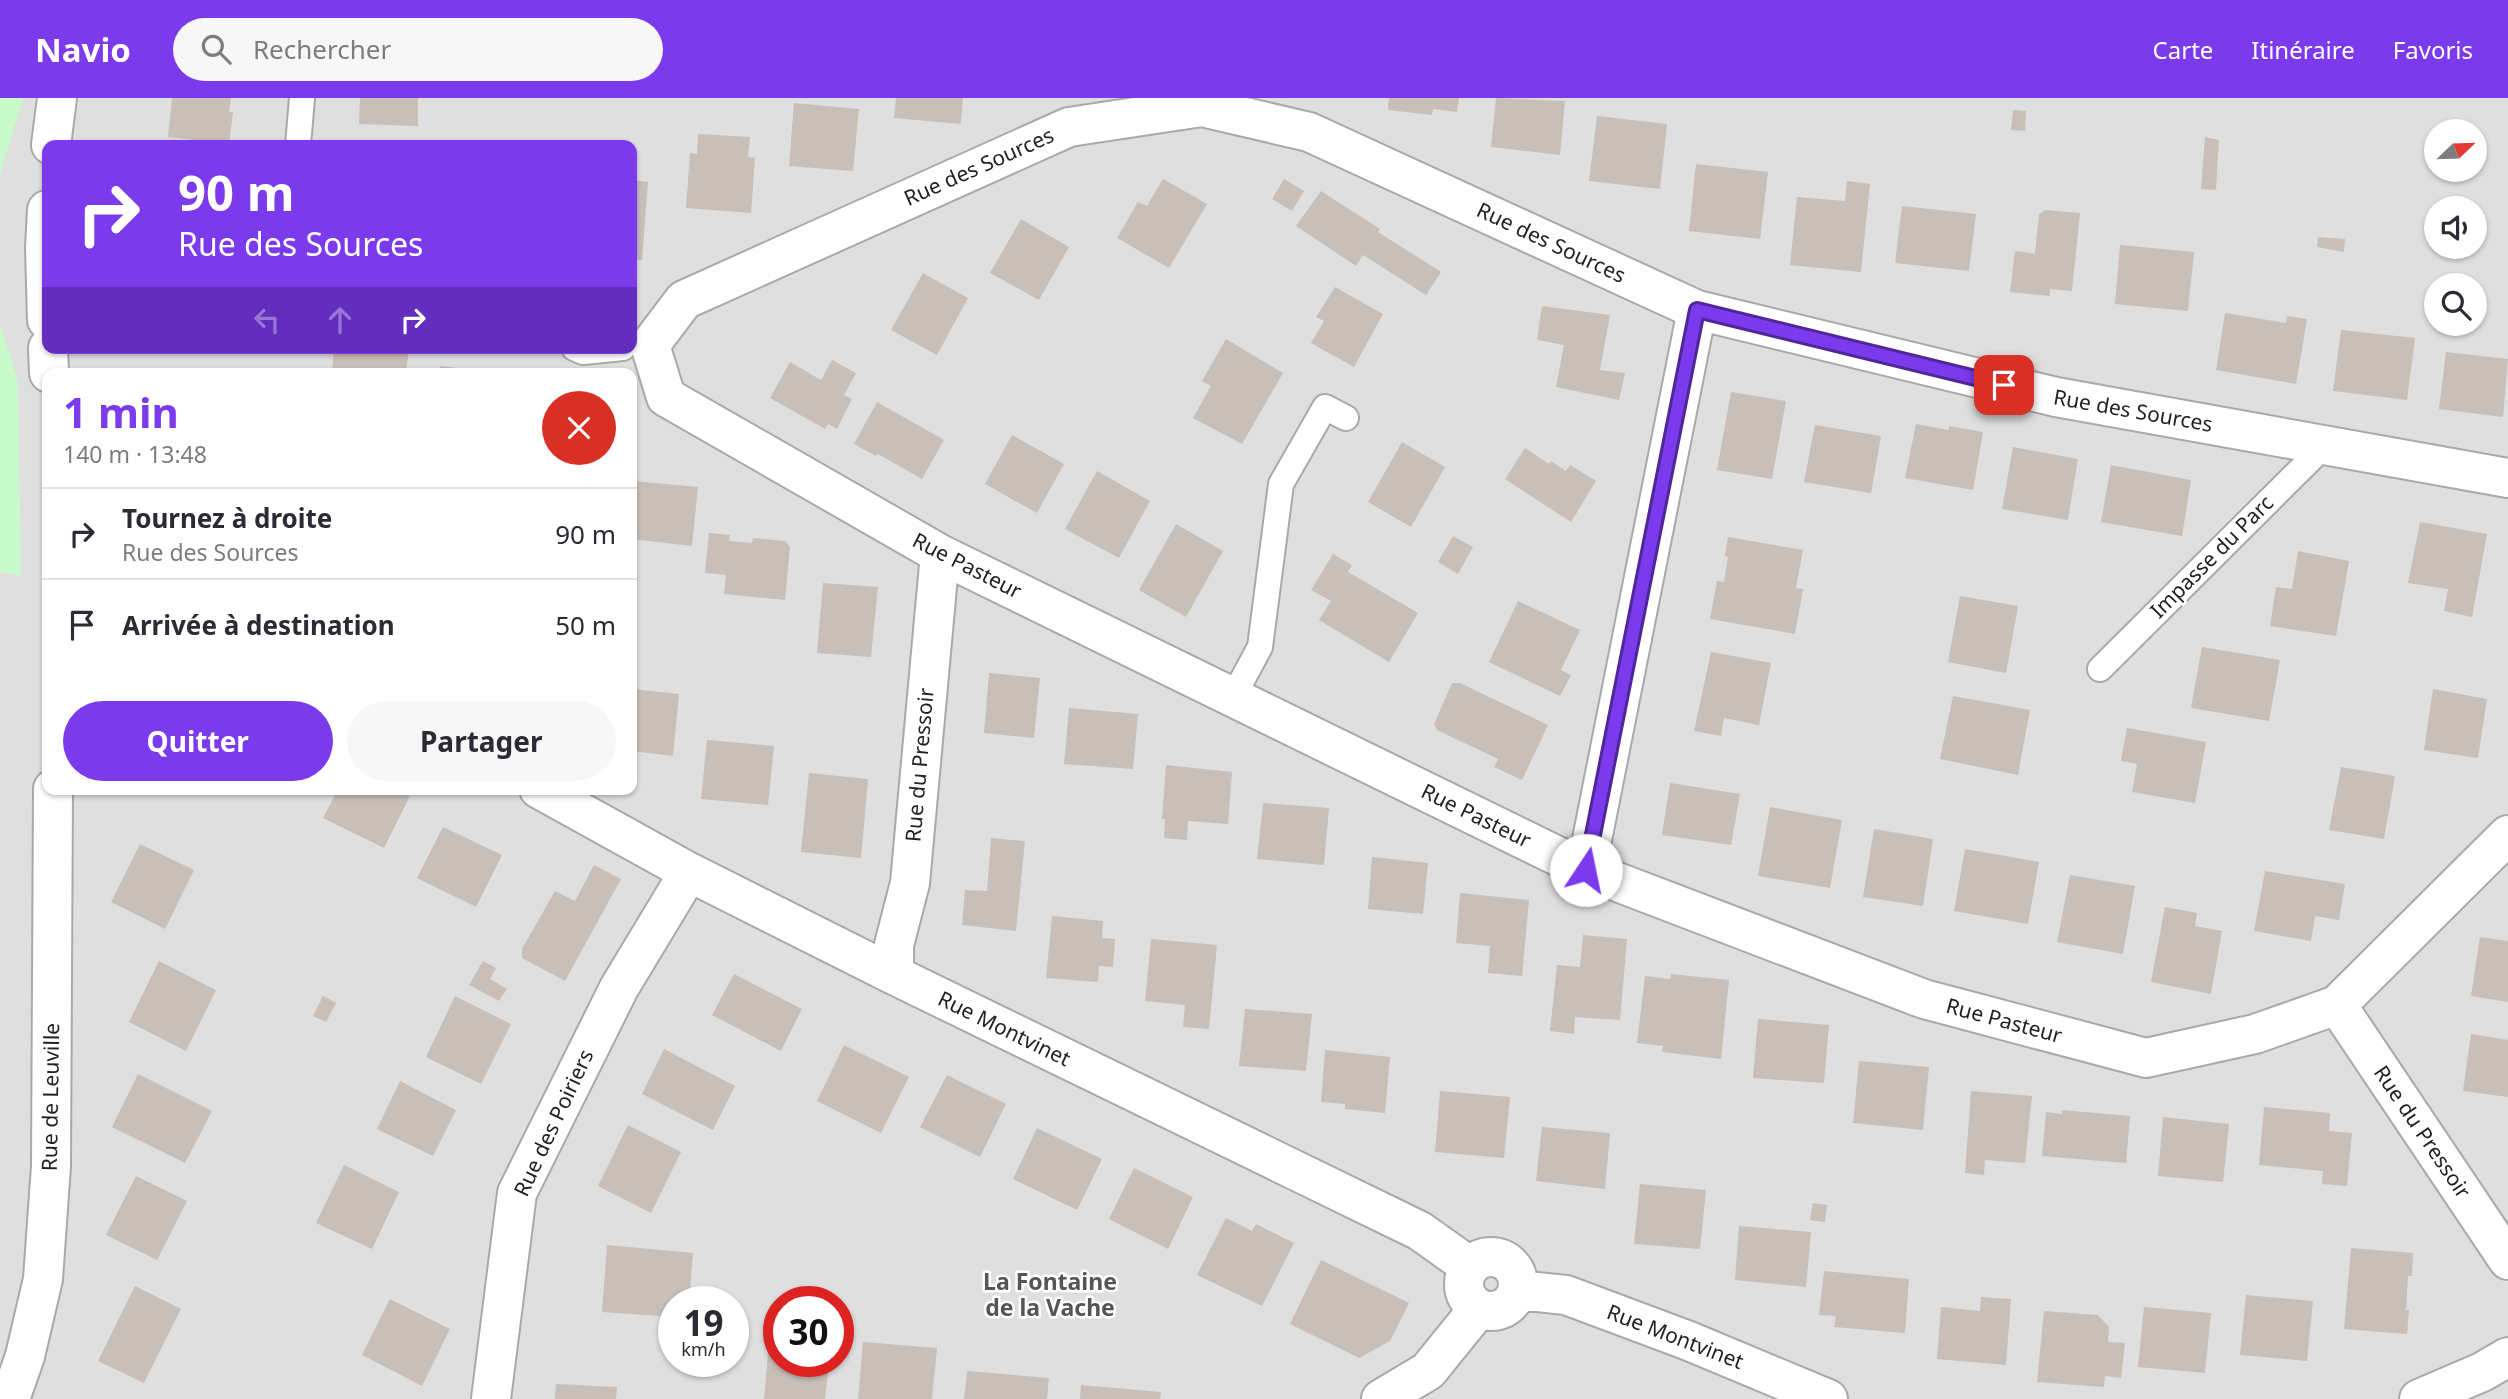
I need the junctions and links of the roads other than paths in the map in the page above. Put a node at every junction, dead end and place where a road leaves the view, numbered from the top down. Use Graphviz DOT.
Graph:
graph roads {
  1 [pos="57,98"];
  2 [pos="302,98"];
  3 [pos="52,140"];
  4 [pos="298,140"];
  5 [pos="1697,310"];
  6 [pos="637,345"];
  7 [pos="637,350"];
  8 [pos="1346,418"];
  9 [pos="2324,446"];
  10 [pos="2508,478"];
  11 [pos="940,554"];
  12 [pos="2100,669"];
  13 [pos="1233,697"];
  14 [pos="53,795"];
  15 [pos="550,795"];
  16 [pos="2508,835"];
  17 [pos="1586,870"];
  18 [pos="689,872"];
  19 [pos="894,975"];
  20 [pos="2337,1005"];
  21 [pos="2508,1260"];
  22 [pos="1469,1266"];
  23 [pos="1518,1290"];
  24 [pos="1479,1308"];
  25 [pos="2508,1357"];
  26 [pos="10,1399"];
  27 [pos="491,1399"];
  28 [pos="1381,1399"];
  29 [pos="1828,1399"];
  30 [pos="2419,1399"];
  1 -- 3 [label="street"];
  2 -- 4 [label="lane"];
  5 -- 6 [label="street, Rue des Sources"];
  5 -- 9 [label="street, Rue des Sources"];
  5 -- 17 [label="street"];
  7 -- 11 [label="street, Rue Pasteur"];
  8 -- 13 [label="lane"];
  9 -- 10 [label="street, Rue des Sources"];
  9 -- 12 [label="lane, Impasse du Parc"];
  11 -- 13 [label="street, Rue Pasteur"];
  11 -- 19 [label="street, Rue du Pressoir"];
  13 -- 17 [label="street, Rue Pasteur"];
  14 -- 26 [label="street, Rue de Leuville"];
  15 -- 18 [label="street, Rue Montvinet"];
  16 -- 20 [label="street, Rue Pasteur"];
  17 -- 20 [label="street, Rue Pasteur"];
  18 -- 19 [label="street, Rue Montvinet"];
  18 -- 27 [label="street, Rue des Poiriers"];
  19 -- 22 [label="street, Rue Montvinet"];
  20 -- 21 [label="street, Rue du Pressoir"];
  22 -- 23 [label="street"];
  22 -- 24 [label="street"];
  23 -- 24 [label="street"];
  23 -- 29 [label="street, Rue Montvinet"];
  24 -- 28 [label="street"];
  25 -- 30 [label="street"];
}
